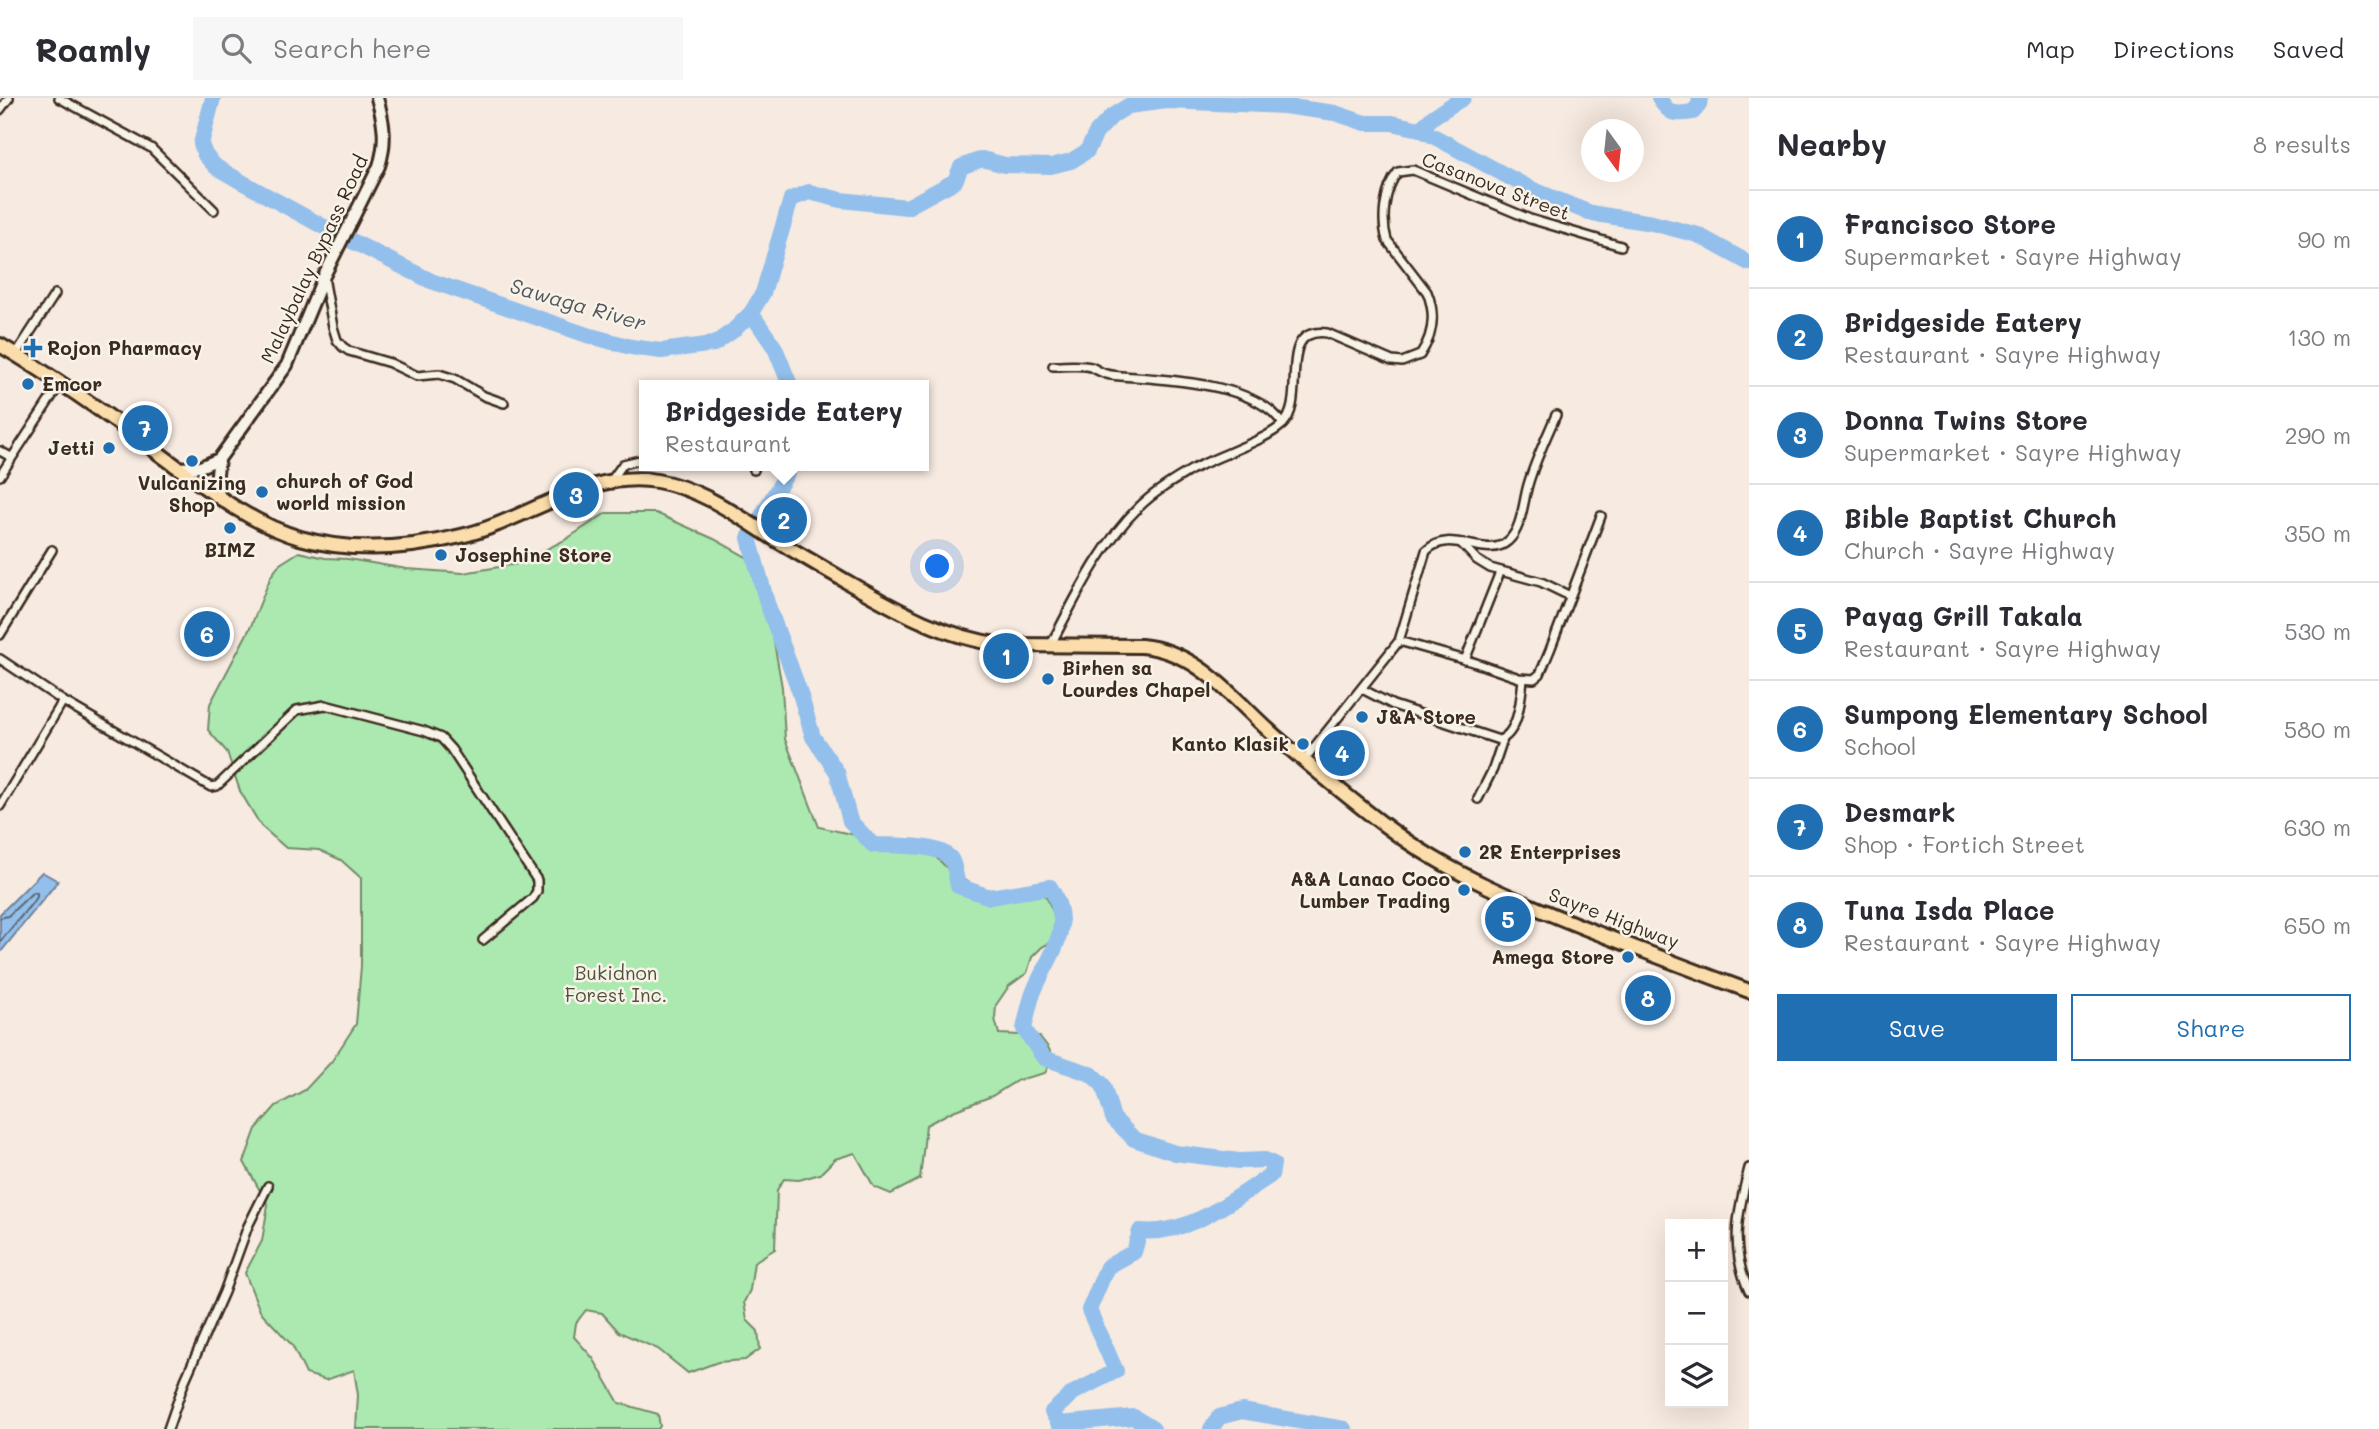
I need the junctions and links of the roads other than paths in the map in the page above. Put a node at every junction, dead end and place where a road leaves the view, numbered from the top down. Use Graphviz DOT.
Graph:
graph roads {
  1 [pos="9,98"];
  2 [pos="60,98"];
  3 [pos="377,98"];
  4 [pos="0,110"];
  5 [pos="214,210"];
  6 [pos="1621,246"];
  7 [pos="324,276"];
  8 [pos="55,294"];
  9 [pos="0,345"];
  10 [pos="16,355"];
  11 [pos="1053,366"];
  12 [pos="60,384"];
  13 [pos="504,402"];
  14 [pos="1556,415"];
  15 [pos="1283,424"];
  16 [pos="0,451"];
  17 [pos="11,457"];
  18 [pos="219,459"];
  19 [pos="639,460"];
  20 [pos="178,468"];
  21 [pos="0,476"];
  22 [pos="611,481"];
  23 [pos="220,499"];
  24 [pos="1601,516"];
  25 [pos="1461,543"];
  26 [pos="51,550"];
  27 [pos="1500,572"];
  28 [pos="1570,596"];
  29 [pos="0,614"];
  30 [pos="9,620"];
  31 [pos="0,635"];
  32 [pos="1399,641"];
  33 [pos="1050,647"];
  34 [pos="0,659"];
  35 [pos="1465,660"];
  36 [pos="1523,679"];
  37 [pos="1362,689"];
  38 [pos="63,701"];
  39 [pos="1503,739"];
  40 [pos="1304,760"];
  41 [pos="1478,799"];
  42 [pos="0,806"];
  43 [pos="482,940"];
  44 [pos="1749,991"];
  45 [pos="1749,1168"];
  46 [pos="268,1186"];
  47 [pos="1749,1291"];
  48 [pos="168,1429"];
  1 -- 4 [label="street"];
  2 -- 5 [label="street"];
  3 -- 7 [label="main road, Malaybalay Bypass Road"];
  6 -- 15 [label="street, Casanova Street"];
  7 -- 13 [label="street"];
  7 -- 18 [label="main road, Malaybalay Bypass Road"];
  8 -- 10 [label="street"];
  9 -- 10 [label="highway, Sayre Highway"];
  10 -- 12 [label="highway, Sayre Highway"];
  11 -- 15 [label="street"];
  12 -- 17 [label="street"];
  12 -- 20 [label="highway, Sayre Highway"];
  14 -- 25 [label="street"];
  15 -- 33 [label="street"];
  16 -- 17 [label="street"];
  17 -- 21 [label="street"];
  18 -- 20 [label="main road"];
  18 -- 23 [label="main road"];
  19 -- 22 [label="street"];
  20 -- 23 [label="highway, Sayre Highway"];
  22 -- 23 [label="highway, Sayre Highway"];
  22 -- 33 [label="highway, Sayre Highway"];
  24 -- 28 [label="street"];
  25 -- 27 [label="street"];
  25 -- 32 [label="street"];
  26 -- 30 [label="street"];
  27 -- 28 [label="street"];
  27 -- 35 [label="street"];
  28 -- 36 [label="street"];
  29 -- 30 [label="street"];
  30 -- 31 [label="street"];
  32 -- 35 [label="street"];
  32 -- 37 [label="street"];
  33 -- 40 [label="highway, Sayre Highway"];
  34 -- 38 [label="street"];
  35 -- 36 [label="street"];
  36 -- 39 [label="street"];
  37 -- 39 [label="street"];
  37 -- 40 [label="street"];
  38 -- 42 [label="street"];
  38 -- 43 [label="street"];
  39 -- 41 [label="street"];
  40 -- 44 [label="highway, Sayre Highway"];
  45 -- 47 [label="street"];
  46 -- 48 [label="street"];
}
